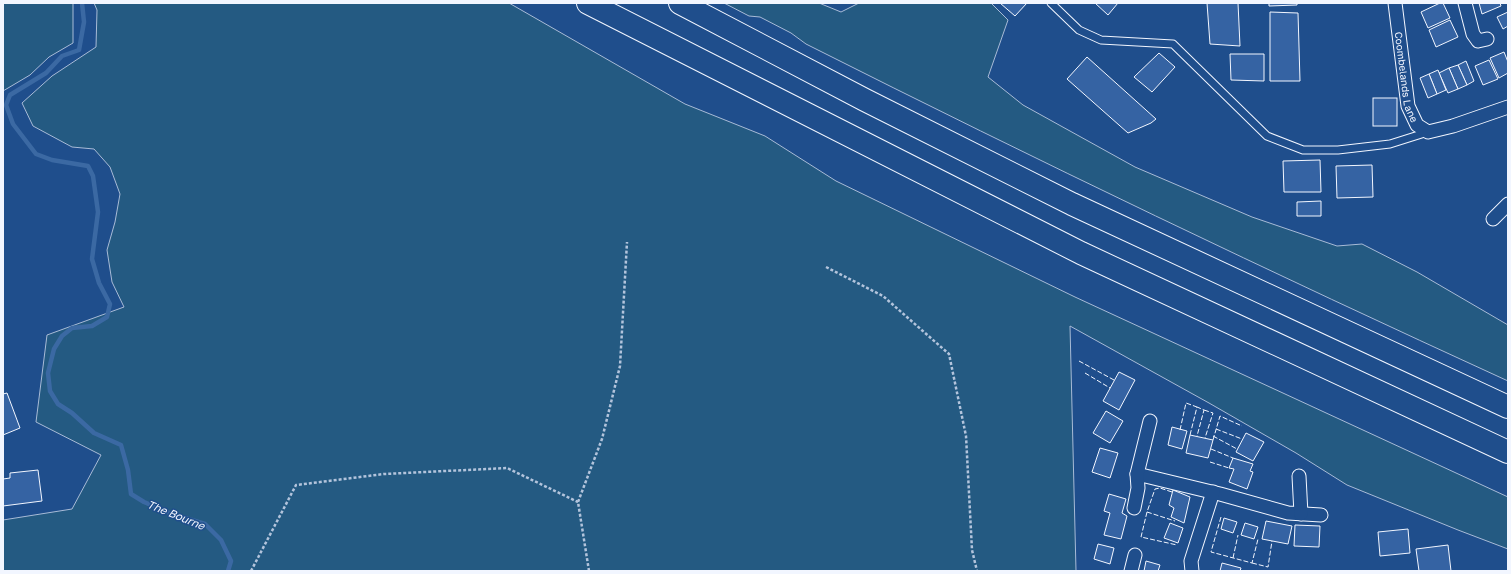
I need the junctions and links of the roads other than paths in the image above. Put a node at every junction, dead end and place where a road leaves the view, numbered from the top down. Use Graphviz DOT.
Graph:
graph roads {
  1 [pos="588,3"];
  2 [pos="680,3"];
  3 [pos="1052,3"];
  4 [pos="1395,3"];
  5 [pos="1465,3"];
  6 [pos="1487,39"];
  7 [pos="1508,107"];
  8 [pos="1428,132"];
  9 [pos="1508,206"];
  10 [pos="1493,218"];
  11 [pos="1508,407"];
  12 [pos="1150,421"];
  13 [pos="1508,452"];
  14 [pos="1137,474"];
  15 [pos="1299,476"];
  16 [pos="1213,492"];
  17 [pos="1134,508"];
  18 [pos="1301,514"];
  19 [pos="1321,516"];
  20 [pos="1135,555"];
  21 [pos="1131,571"];
  22 [pos="1192,571"];
  1 -- 13 [label="highway"];
  2 -- 11 [label="highway"];
  3 -- 8 [label="lane"];
  4 -- 8 [label="street, Coombelands Lane"];
  5 -- 6 [label="street"];
  7 -- 8 [label="street, Coombelands Lane"];
  9 -- 10 [label="street"];
  12 -- 14 [label="street"];
  14 -- 16 [label="street"];
  14 -- 17 [label="street"];
  15 -- 18 [label="street"];
  16 -- 18 [label="street"];
  16 -- 22 [label="street"];
  18 -- 19 [label="street"];
  20 -- 21 [label="street"];
}
